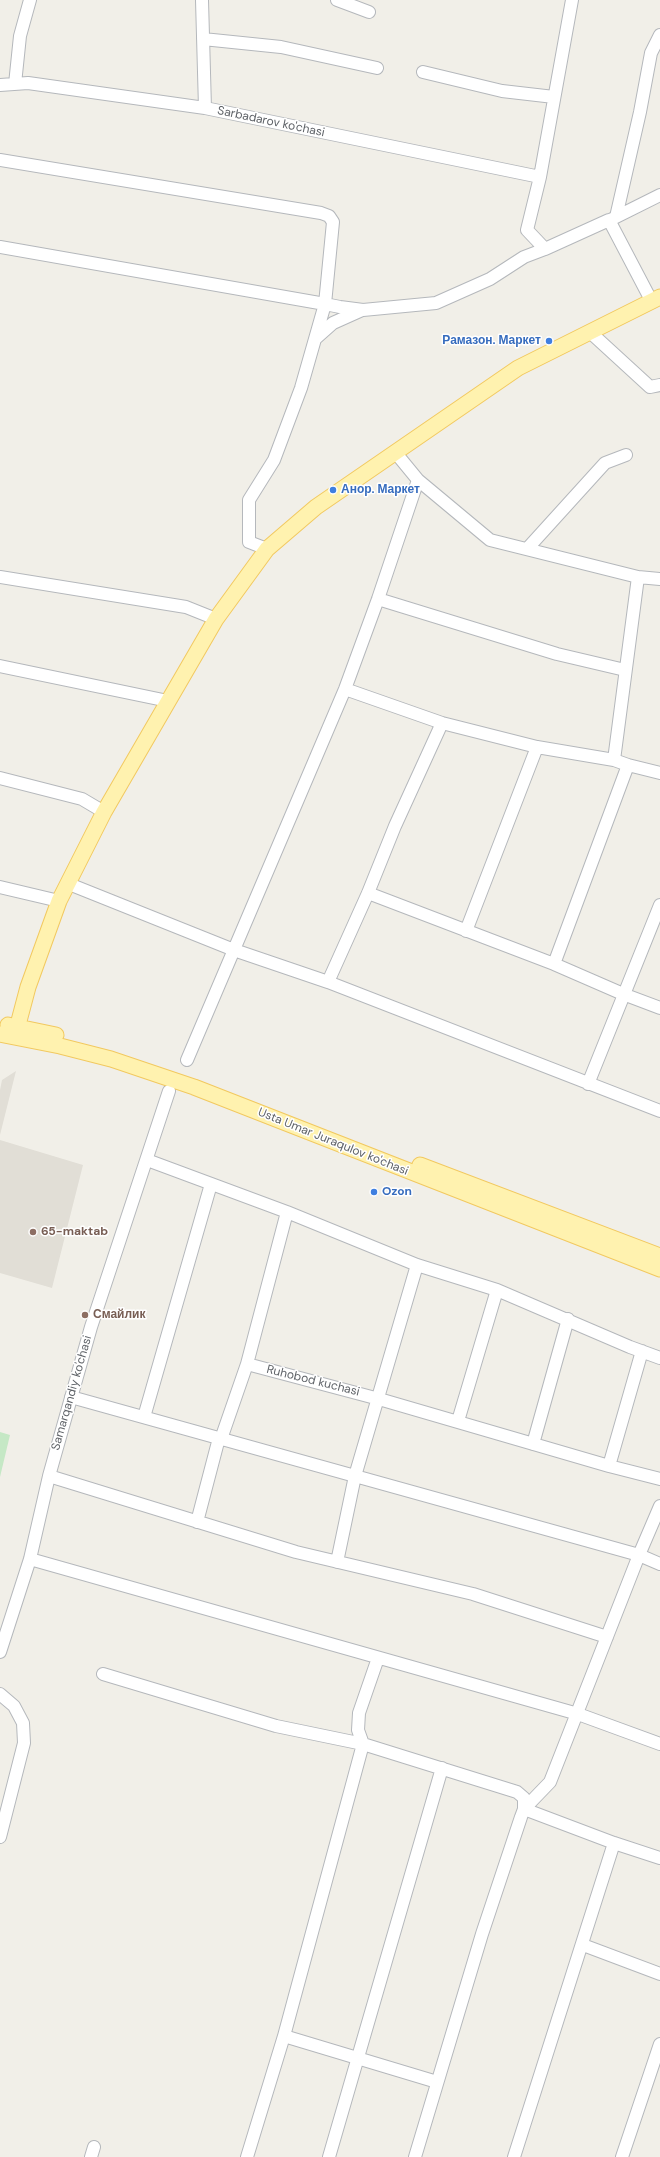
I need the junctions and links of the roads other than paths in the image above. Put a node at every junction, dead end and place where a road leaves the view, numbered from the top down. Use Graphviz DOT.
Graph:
graph roads {
  1 [pos="30,0"];
  2 [pos="202,0"];
  3 [pos="337,0"];
  4 [pos="572,0"];
  5 [pos="369,12"];
  6 [pos="660,35"];
  7 [pos="203,39"];
  8 [pos="377,68"];
  9 [pos="423,72"];
  10 [pos="15,84"];
  11 [pos="0,85"];
  12 [pos="554,98"];
  13 [pos="205,108"];
  14 [pos="0,160"];
  15 [pos="540,177"];
  16 [pos="660,195"];
  17 [pos="613,218"];
  18 [pos="0,247"];
  19 [pos="545,249"];
  20 [pos="656,299"];
  21 [pos="325,304"];
  22 [pos="363,310"];
  23 [pos="590,332"];
  24 [pos="314,340"];
  25 [pos="660,385"];
  26 [pos="395,452"];
  27 [pos="626,455"];
  28 [pos="418,480"];
  29 [pos="267,549"];
  30 [pos="527,549"];
  31 [pos="0,577"];
  32 [pos="638,577"];
  33 [pos="660,579"];
  34 [pos="378,599"];
  35 [pos="216,619"];
  36 [pos="0,666"];
  37 [pos="625,670"];
  38 [pos="344,689"];
  39 [pos="168,701"];
  40 [pos="442,723"];
  41 [pos="537,747"];
  42 [pos="614,760"];
  43 [pos="628,766"];
  44 [pos="660,773"];
  45 [pos="0,778"];
  46 [pos="104,812"];
  47 [pos="69,884"];
  48 [pos="0,887"];
  49 [pos="368,893"];
  50 [pos="59,901"];
  51 [pos="660,906"];
  52 [pos="466,931"];
  53 [pos="234,950"];
  54 [pos="554,964"];
  55 [pos="328,982"];
  56 [pos="623,994"];
  57 [pos="660,1008"];
  58 [pos="0,1024"];
  59 [pos="16,1031"];
  60 [pos="0,1034"];
  61 [pos="187,1060"];
  62 [pos="588,1084"];
  63 [pos="169,1091"];
  64 [pos="660,1111"];
  65 [pos="147,1160"];
  66 [pos="211,1184"];
  67 [pos="287,1212"];
  68 [pos="660,1256"];
  69 [pos="416,1265"];
  70 [pos="660,1270"];
  71 [pos="497,1290"];
  72 [pos="568,1319"];
  73 [pos="642,1351"];
  74 [pos="660,1358"];
  75 [pos="247,1364"];
  76 [pos="71,1397"];
  77 [pos="379,1398"];
  78 [pos="144,1417"];
  79 [pos="458,1421"];
  80 [pos="220,1438"];
  81 [pos="533,1444"];
  82 [pos="608,1466"];
  83 [pos="49,1476"];
  84 [pos="355,1476"];
  85 [pos="660,1479"];
  86 [pos="660,1506"];
  87 [pos="197,1522"];
  88 [pos="639,1555"];
  89 [pos="30,1559"];
  90 [pos="337,1562"];
  91 [pos="660,1564"];
  92 [pos="607,1637"];
  93 [pos="0,1652"];
  94 [pos="378,1658"];
  95 [pos="104,1674"];
  96 [pos="0,1694"];
  97 [pos="578,1714"];
  98 [pos="363,1744"];
  99 [pos="660,1744"];
  100 [pos="442,1768"];
  101 [pos="524,1810"];
  102 [pos="0,1837"];
  103 [pos="614,1843"];
  104 [pos="660,1858"];
  105 [pos="583,1945"];
  106 [pos="660,1974"];
  107 [pos="284,2036"];
  108 [pos="660,2044"];
  109 [pos="358,2059"];
  110 [pos="437,2082"];
  111 [pos="247,2157"];
  112 [pos="329,2157"];
  113 [pos="415,2157"];
  114 [pos="514,2157"];
  115 [pos="622,2157"];
  1 -- 10 [label="street"];
  2 -- 7 [label="street"];
  3 -- 5 [label="street"];
  4 -- 12 [label="street"];
  6 -- 17 [label="street"];
  7 -- 8 [label="street"];
  7 -- 13 [label="street"];
  9 -- 12 [label="street"];
  10 -- 11 [label="street, Sarbadarov ko'chasi"];
  10 -- 13 [label="street, Sarbadarov ko'chasi"];
  12 -- 15 [label="street"];
  13 -- 15 [label="street, Sarbadarov ko'chasi"];
  14 -- 21 [label="street"];
  15 -- 19 [label="street"];
  16 -- 17 [label="street"];
  17 -- 19 [label="street"];
  17 -- 20 [label="street"];
  18 -- 21 [label="street"];
  19 -- 22 [label="street"];
  20 -- 23 [label="main road"];
  21 -- 22 [label="street"];
  21 -- 24 [label="street"];
  22 -- 24 [label="street"];
  23 -- 25 [label="street"];
  23 -- 26 [label="main road"];
  24 -- 29 [label="street"];
  26 -- 28 [label="street"];
  26 -- 29 [label="main road"];
  27 -- 30 [label="street"];
  28 -- 30 [label="street"];
  28 -- 34 [label="street"];
  29 -- 35 [label="main road"];
  30 -- 32 [label="street"];
  31 -- 35 [label="street"];
  32 -- 33 [label="street"];
  32 -- 37 [label="street"];
  34 -- 37 [label="street"];
  34 -- 38 [label="street"];
  35 -- 39 [label="main road"];
  36 -- 39 [label="street"];
  37 -- 42 [label="street"];
  38 -- 40 [label="street"];
  38 -- 53 [label="street"];
  39 -- 46 [label="main road"];
  40 -- 41 [label="street"];
  40 -- 49 [label="street"];
  41 -- 42 [label="street"];
  41 -- 52 [label="street"];
  42 -- 43 [label="street"];
  43 -- 44 [label="street"];
  43 -- 54 [label="street"];
  45 -- 46 [label="street"];
  46 -- 47 [label="main road"];
  47 -- 50 [label="main road"];
  47 -- 53 [label="street"];
  48 -- 50 [label="street"];
  49 -- 52 [label="street"];
  49 -- 55 [label="street"];
  50 -- 59 [label="main road"];
  51 -- 56 [label="street"];
  52 -- 54 [label="street"];
  53 -- 55 [label="street"];
  53 -- 61 [label="street"];
  54 -- 56 [label="street"];
  55 -- 62 [label="street"];
  56 -- 57 [label="street"];
  56 -- 62 [label="street"];
  58 -- 59 [label="main road, Usta Umar Juraqulov ko'chasi"];
  59 -- 60 [label="main road, Usta Umar Juraqulov ko'chasi"];
  59 -- 68 [label="main road, Usta Umar Juraqulov ko'chasi"];
  59 -- 70 [label="main road, Usta Umar Juraqulov ko'chasi"];
  62 -- 64 [label="street"];
  63 -- 65 [label="street, Samarqandiy ko'chasi"];
  65 -- 66 [label="street"];
  65 -- 76 [label="street, Samarqandiy ko'chasi"];
  66 -- 67 [label="street"];
  66 -- 78 [label="street"];
  67 -- 69 [label="street"];
  67 -- 75 [label="street"];
  69 -- 71 [label="street"];
  69 -- 77 [label="street"];
  71 -- 72 [label="street"];
  71 -- 79 [label="street"];
  72 -- 73 [label="street"];
  72 -- 81 [label="street"];
  73 -- 74 [label="street"];
  73 -- 82 [label="street"];
  75 -- 77 [label="street, Ruhobod kuchasi"];
  75 -- 80 [label="street"];
  76 -- 78 [label="street"];
  76 -- 83 [label="street, Samarqandiy ko'chasi"];
  77 -- 79 [label="street, Ruhobod kuchasi"];
  77 -- 84 [label="street"];
  78 -- 80 [label="street"];
  79 -- 81 [label="street, Ruhobod kuchasi"];
  80 -- 84 [label="street"];
  80 -- 87 [label="street"];
  81 -- 82 [label="street, Ruhobod kuchasi"];
  82 -- 85 [label="street, Ruhobod kuchasi"];
  83 -- 87 [label="street"];
  83 -- 89 [label="street, Samarqandiy ko'chasi"];
  84 -- 88 [label="street"];
  84 -- 90 [label="street"];
  86 -- 88 [label="street"];
  87 -- 90 [label="street"];
  88 -- 91 [label="street"];
  88 -- 92 [label="street"];
  89 -- 93 [label="street, Samarqandiy ko'chasi"];
  89 -- 94 [label="street"];
  90 -- 92 [label="street"];
  92 -- 97 [label="street"];
  94 -- 97 [label="street"];
  94 -- 98 [label="street"];
  95 -- 98 [label="street"];
  96 -- 102 [label="street"];
  97 -- 99 [label="street"];
  97 -- 101 [label="street"];
  98 -- 100 [label="street"];
  98 -- 107 [label="street"];
  100 -- 101 [label="street"];
  100 -- 109 [label="street"];
  101 -- 103 [label="street"];
  101 -- 110 [label="street"];
  103 -- 104 [label="street"];
  103 -- 105 [label="street"];
  105 -- 106 [label="street"];
  105 -- 114 [label="street"];
  107 -- 109 [label="street"];
  107 -- 111 [label="street"];
  108 -- 115 [label="street"];
  109 -- 110 [label="street"];
  109 -- 112 [label="street"];
  110 -- 113 [label="street"];
}
